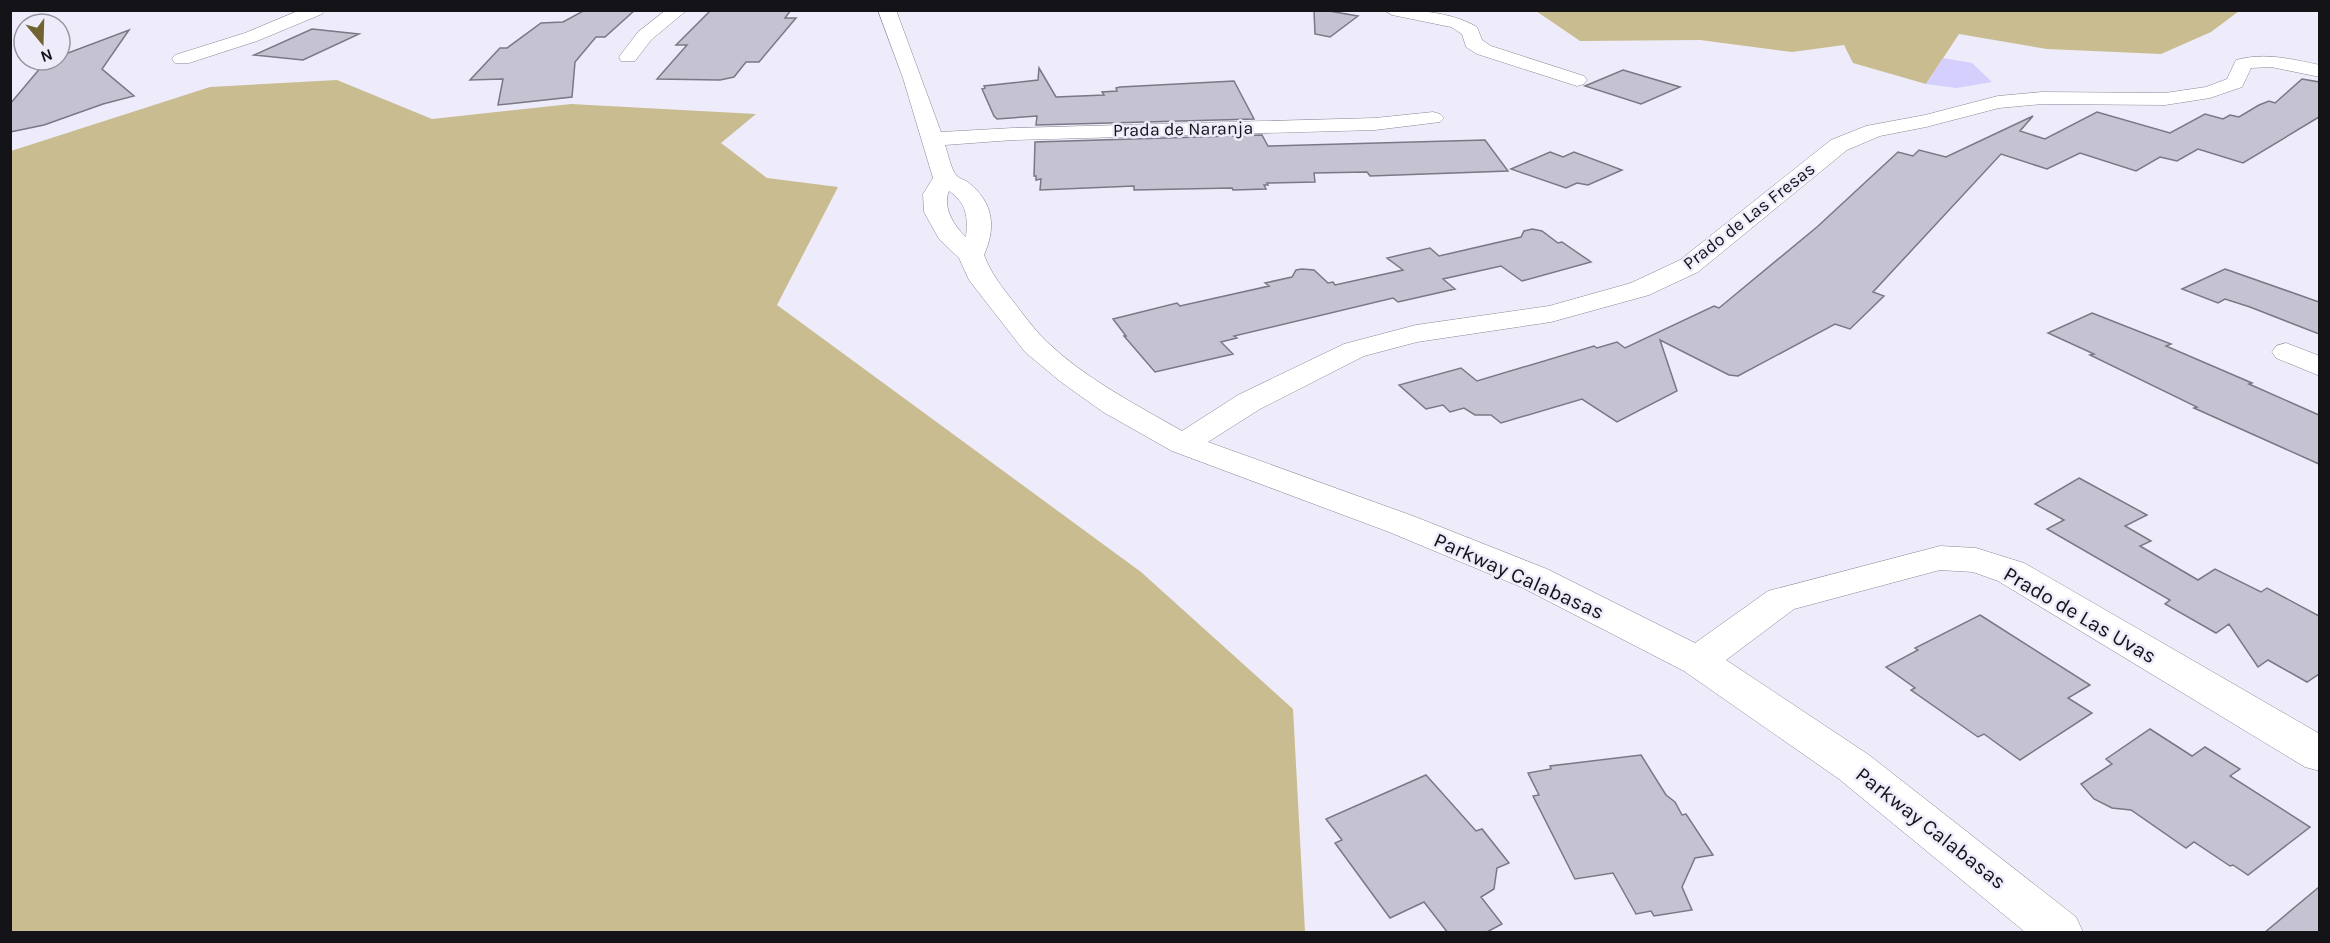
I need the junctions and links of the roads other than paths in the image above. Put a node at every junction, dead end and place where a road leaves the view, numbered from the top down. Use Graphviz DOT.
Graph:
graph roads {
  1 [pos="316,10"];
  2 [pos="679,10"];
  3 [pos="888,10"];
  4 [pos="1401,13"];
  5 [pos="628,57"];
  6 [pos="182,59"];
  7 [pos="2319,71"];
  8 [pos="1577,80"];
  9 [pos="1433,118"];
  10 [pos="932,139"];
  11 [pos="945,178"];
  12 [pos="971,255"];
  13 [pos="2286,352"];
  14 [pos="2319,367"];
  15 [pos="1183,444"];
  16 [pos="1698,661"];
  17 [pos="2319,755"];
  18 [pos="2059,933"];
  1 -- 6 [label="street"];
  2 -- 5 [label="street"];
  3 -- 10 [label="street"];
  4 -- 8 [label="street"];
  7 -- 15 [label="street, Prado de Las Fresas"];
  9 -- 10 [label="street, Prada de Naranja"];
  10 -- 11 [label="street"];
  11 -- 12 [label="street, Parkway Calabasas"];
  11 -- 12 [label="street"];
  12 -- 15 [label="street, Parkway Calabasas"];
  13 -- 14 [label="street"];
  15 -- 16 [label="street, Parkway Calabasas"];
  16 -- 17 [label="street, Prado de Las Uvas"];
  16 -- 18 [label="street, Parkway Calabasas"];
}
